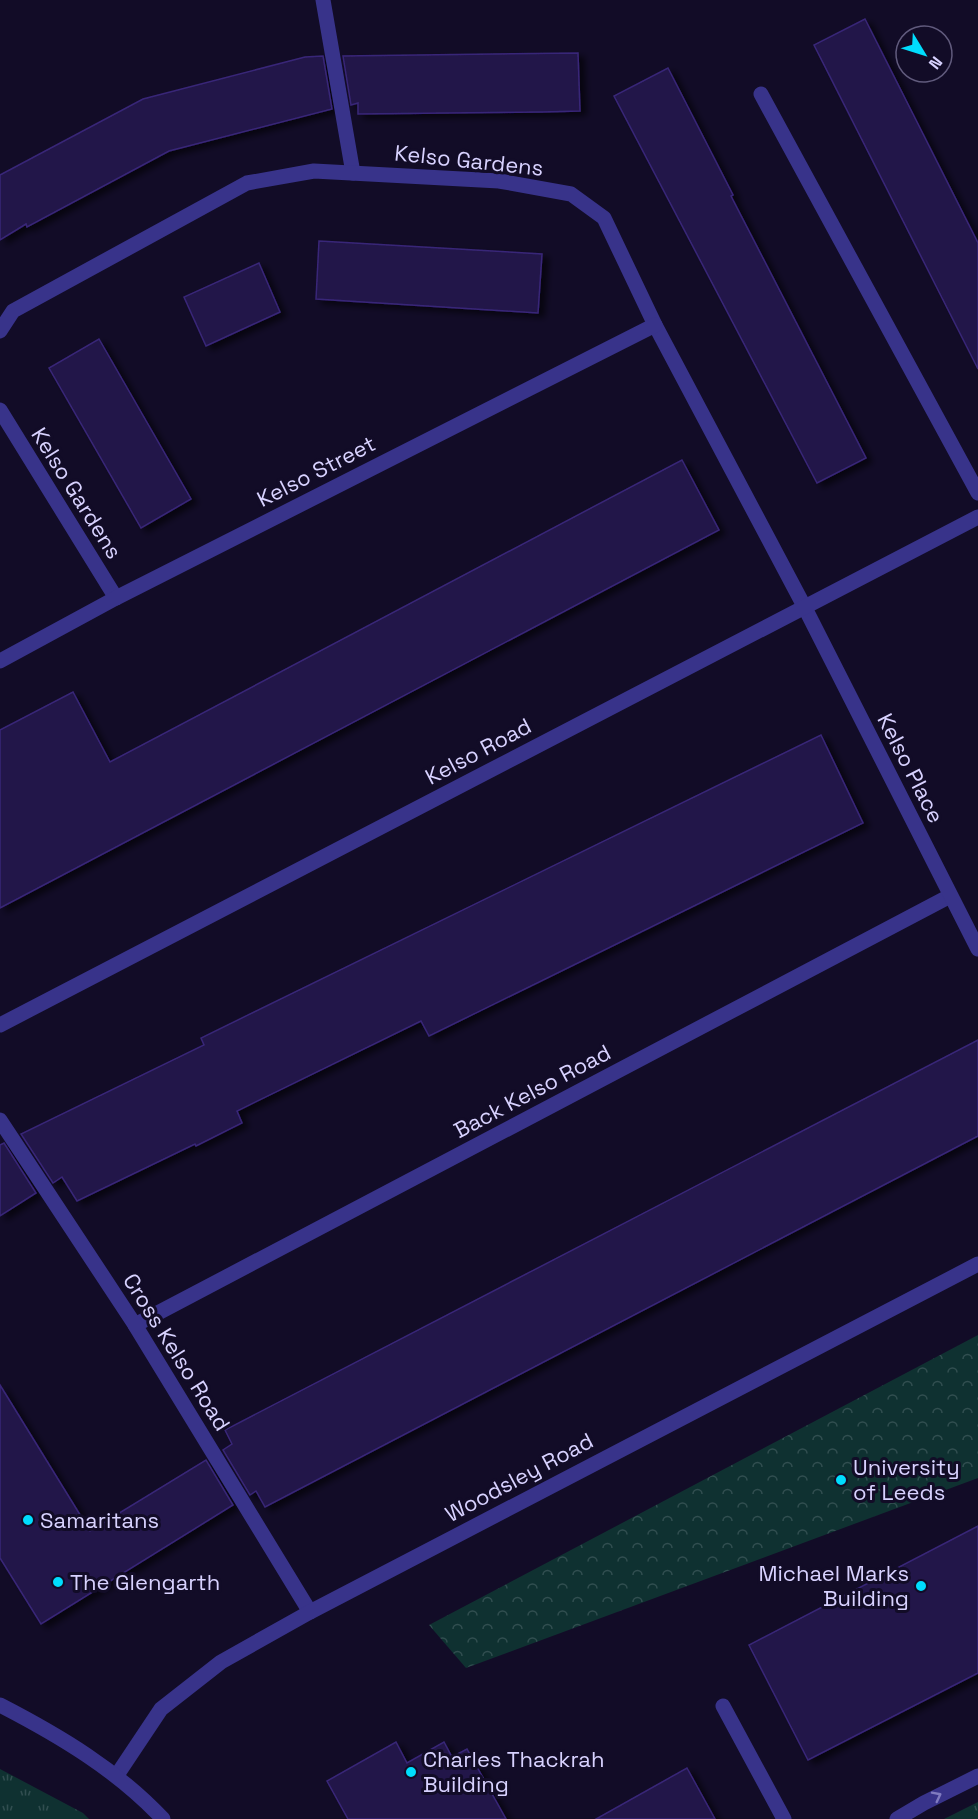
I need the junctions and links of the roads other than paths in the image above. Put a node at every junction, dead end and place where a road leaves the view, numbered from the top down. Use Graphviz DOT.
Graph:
graph roads {
  1 [pos="323,0"];
  2 [pos="761,94"];
  3 [pos="353,173"];
  4 [pos="655,325"];
  5 [pos="0,331"];
  6 [pos="0,411"];
  7 [pos="978,493"];
  8 [pos="978,518"];
  9 [pos="116,598"];
  10 [pos="804,606"];
  11 [pos="0,661"];
  12 [pos="950,896"];
  13 [pos="978,949"];
  14 [pos="0,1025"];
  15 [pos="0,1120"];
  16 [pos="978,1264"];
  17 [pos="135,1325"];
  18 [pos="310,1612"];
  19 [pos="0,1706"];
  20 [pos="723,1706"];
  21 [pos="117,1775"];
  22 [pos="978,1776"];
  23 [pos="163,1819"];
  24 [pos="784,1819"];
  25 [pos="897,1819"];
  1 -- 3 [label="street"];
  2 -- 7 [label="street"];
  3 -- 4 [label="street, Kelso Gardens"];
  3 -- 5 [label="street, Kelso Gardens"];
  4 -- 9 [label="street, Kelso Street"];
  4 -- 10 [label="street, Kelso Gardens"];
  6 -- 9 [label="street, Kelso Gardens"];
  8 -- 10 [label="street, Kelso Road"];
  9 -- 11 [label="street, Kelso Street"];
  10 -- 12 [label="street, Kelso Place"];
  10 -- 14 [label="street, Kelso Road"];
  12 -- 13 [label="street, Kelso Place"];
  12 -- 17 [label="street, Back Kelso Road"];
  15 -- 17 [label="street, Cross Kelso Road"];
  16 -- 18 [label="street, Woodsley Road"];
  17 -- 18 [label="street, Cross Kelso Road"];
  18 -- 21 [label="street, Woodsley Road"];
  19 -- 21 [label="street"];
  20 -- 24 [label="street"];
  21 -- 23 [label="street"];
  25 -- 22 [label="street, one-way"];
}
